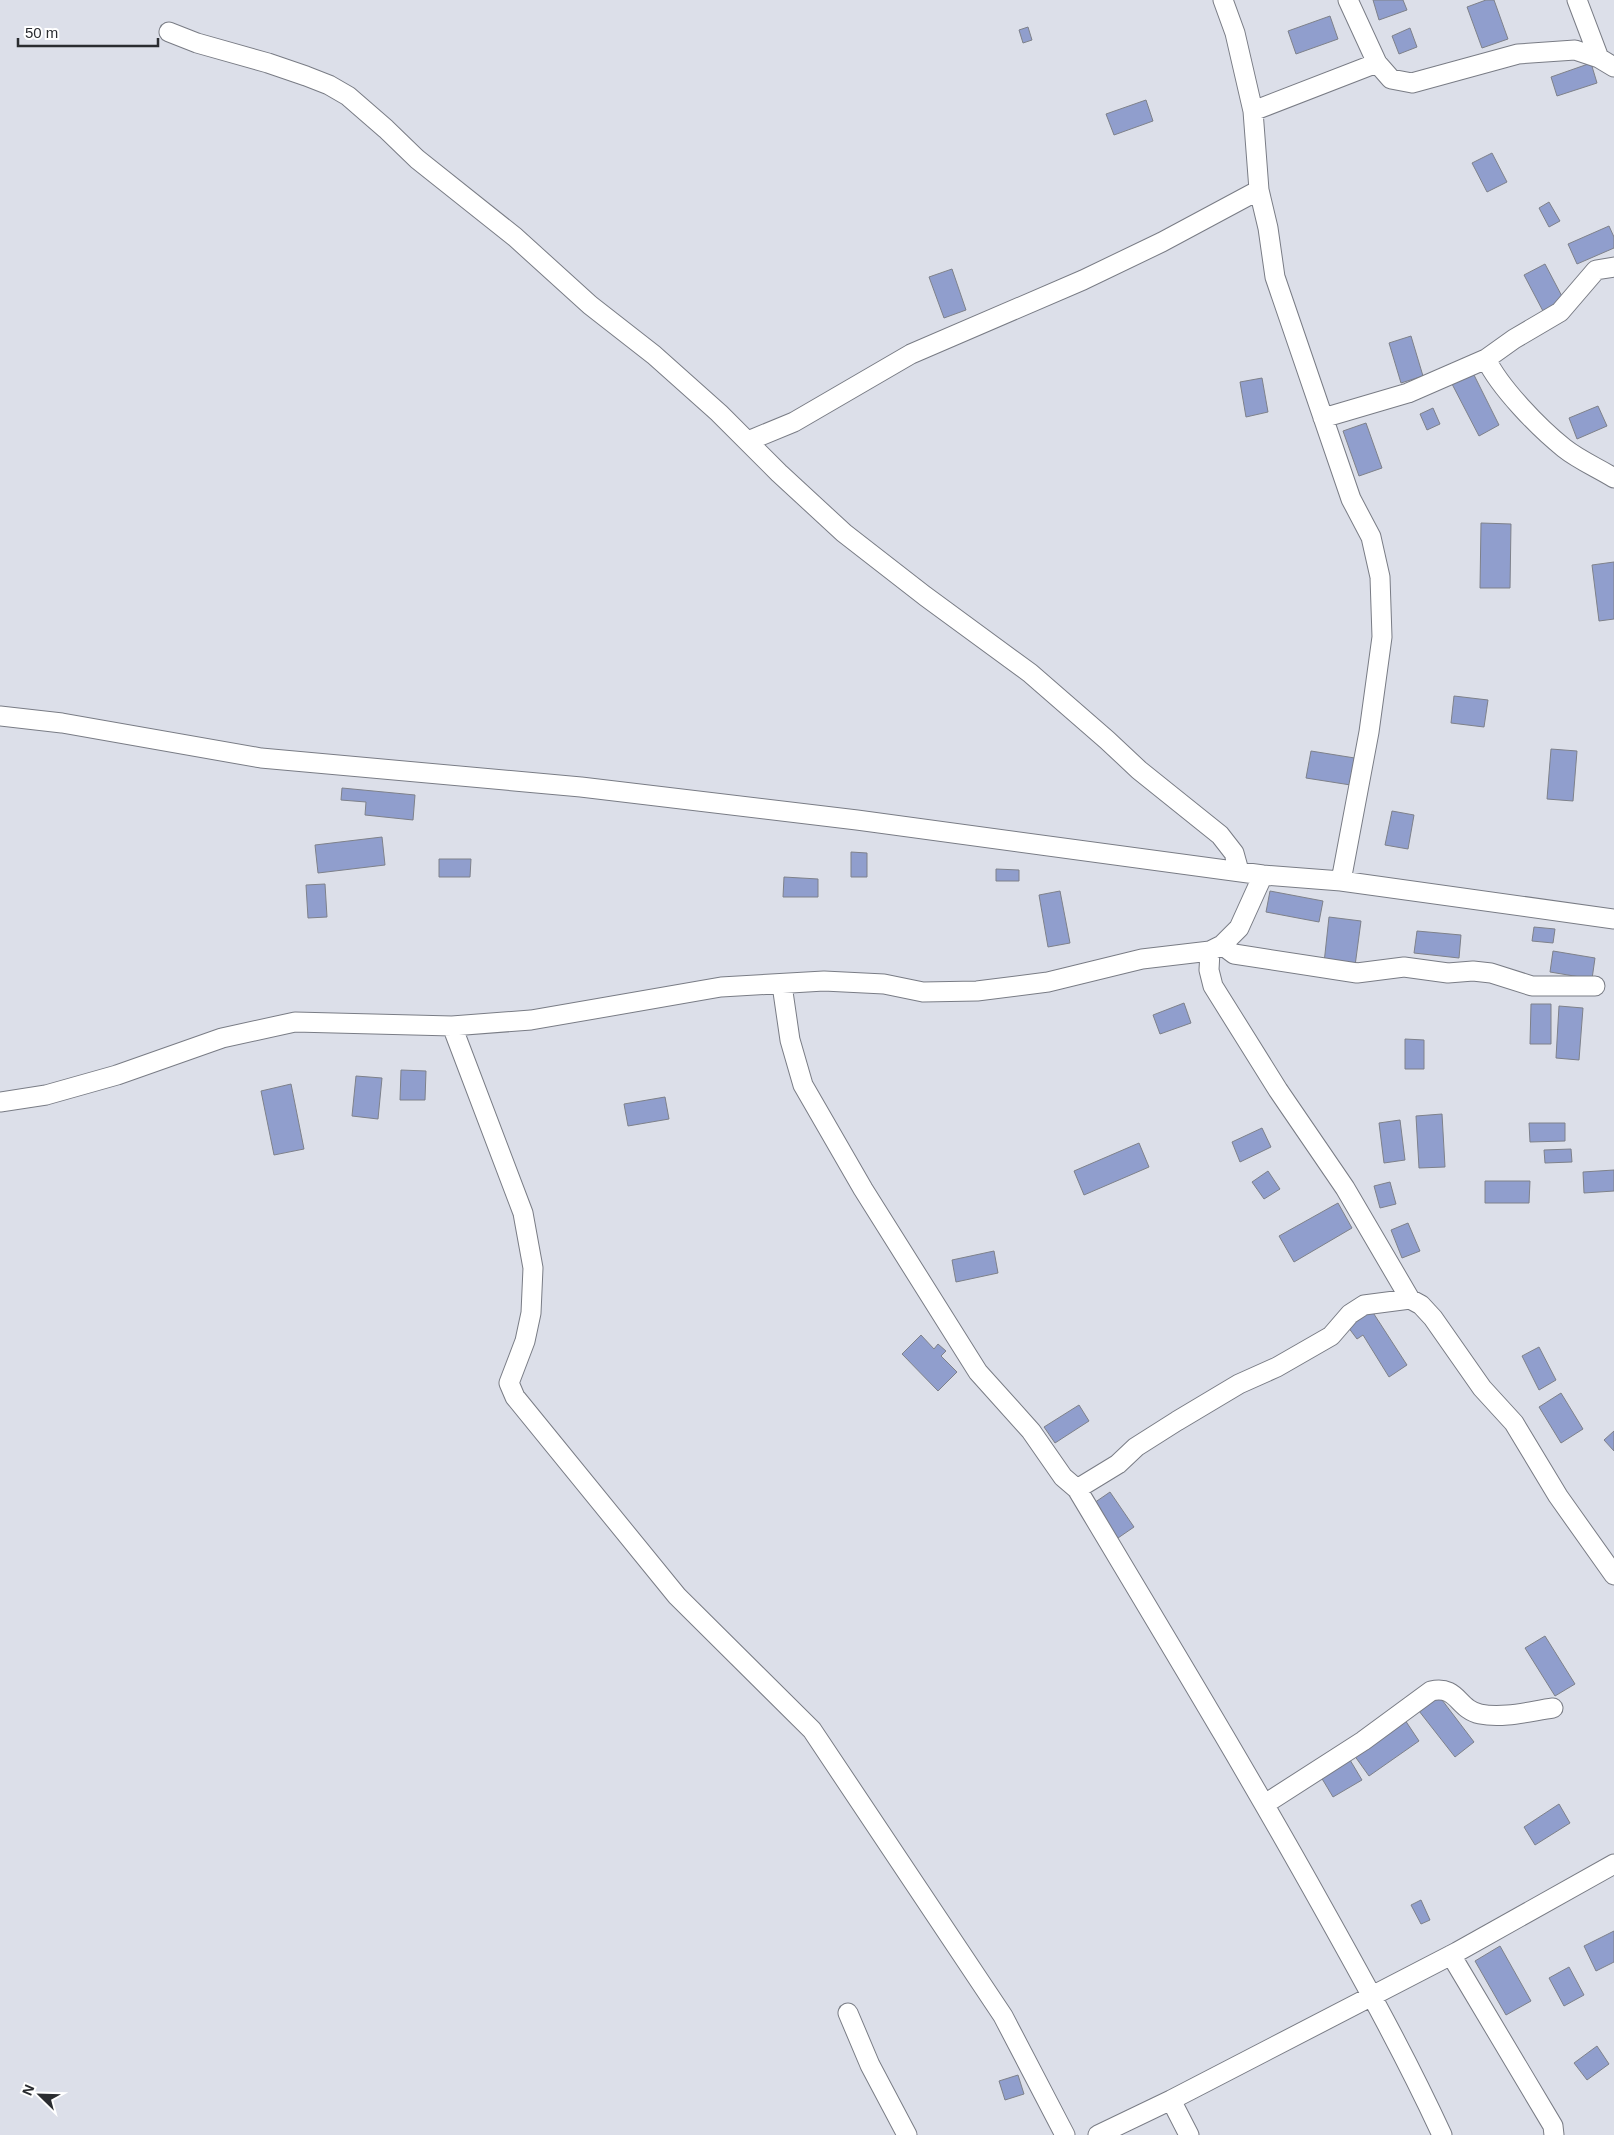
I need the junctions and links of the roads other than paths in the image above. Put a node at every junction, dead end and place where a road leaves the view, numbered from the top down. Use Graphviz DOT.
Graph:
graph roads {
  1 [pos="1223,0"];
  2 [pos="1348,0"];
  3 [pos="1577,0"];
  4 [pos="169,32"];
  5 [pos="1606,62"];
  6 [pos="1377,64"];
  7 [pos="1253,111"];
  8 [pos="1259,190"];
  9 [pos="1614,267"];
  10 [pos="1486,358"];
  11 [pos="1323,418"];
  12 [pos="748,441"];
  13 [pos="1614,478"];
  14 [pos="0,716"];
  15 [pos="1239,871"];
  16 [pos="1263,875"];
  17 [pos="1341,881"];
  18 [pos="1614,919"];
  19 [pos="1216,948"];
  20 [pos="782,985"];
  21 [pos="1595,986"];
  22 [pos="452,1026"];
  23 [pos="0,1102"];
  24 [pos="1410,1299"];
  25 [pos="1077,1489"];
  26 [pos="1614,1575"];
  27 [pos="1553,1708"];
  28 [pos="1265,1804"];
  29 [pos="1614,1864"];
  30 [pos="1451,1955"];
  31 [pos="1372,1996"];
  32 [pos="848,2014"];
  33 [pos="1171,2100"];
  34 [pos="907,2135"];
  35 [pos="1065,2135"];
  36 [pos="1098,2135"];
  37 [pos="1189,2135"];
  38 [pos="1442,2135"];
  39 [pos="1554,2135"];
  1 -- 7 [label="street"];
  2 -- 6 [label="street"];
  3 -- 5 [label="street"];
  4 -- 12 [label="street"];
  5 -- 6 [label="street"];
  6 -- 7 [label="street"];
  7 -- 8 [label="street"];
  8 -- 11 [label="street"];
  8 -- 12 [label="street"];
  9 -- 10 [label="street"];
  10 -- 11 [label="street"];
  10 -- 13 [label="street"];
  11 -- 17 [label="street"];
  12 -- 15 [label="street"];
  14 -- 15 [label="street"];
  15 -- 16 [label="street"];
  16 -- 17 [label="street"];
  16 -- 19 [label="street"];
  17 -- 18 [label="street"];
  19 -- 20 [label="street"];
  19 -- 21 [label="street"];
  19 -- 24 [label="street"];
  20 -- 22 [label="street"];
  20 -- 25 [label="street"];
  22 -- 23 [label="street"];
  22 -- 35 [label="street"];
  24 -- 25 [label="street"];
  24 -- 26 [label="street"];
  25 -- 28 [label="street"];
  27 -- 28 [label="street"];
  28 -- 31 [label="street"];
  29 -- 30 [label="street"];
  30 -- 31 [label="street"];
  30 -- 39 [label="street"];
  31 -- 33 [label="street"];
  31 -- 38 [label="street"];
  32 -- 34 [label="street"];
  33 -- 36 [label="street"];
  33 -- 37 [label="street"];
}
